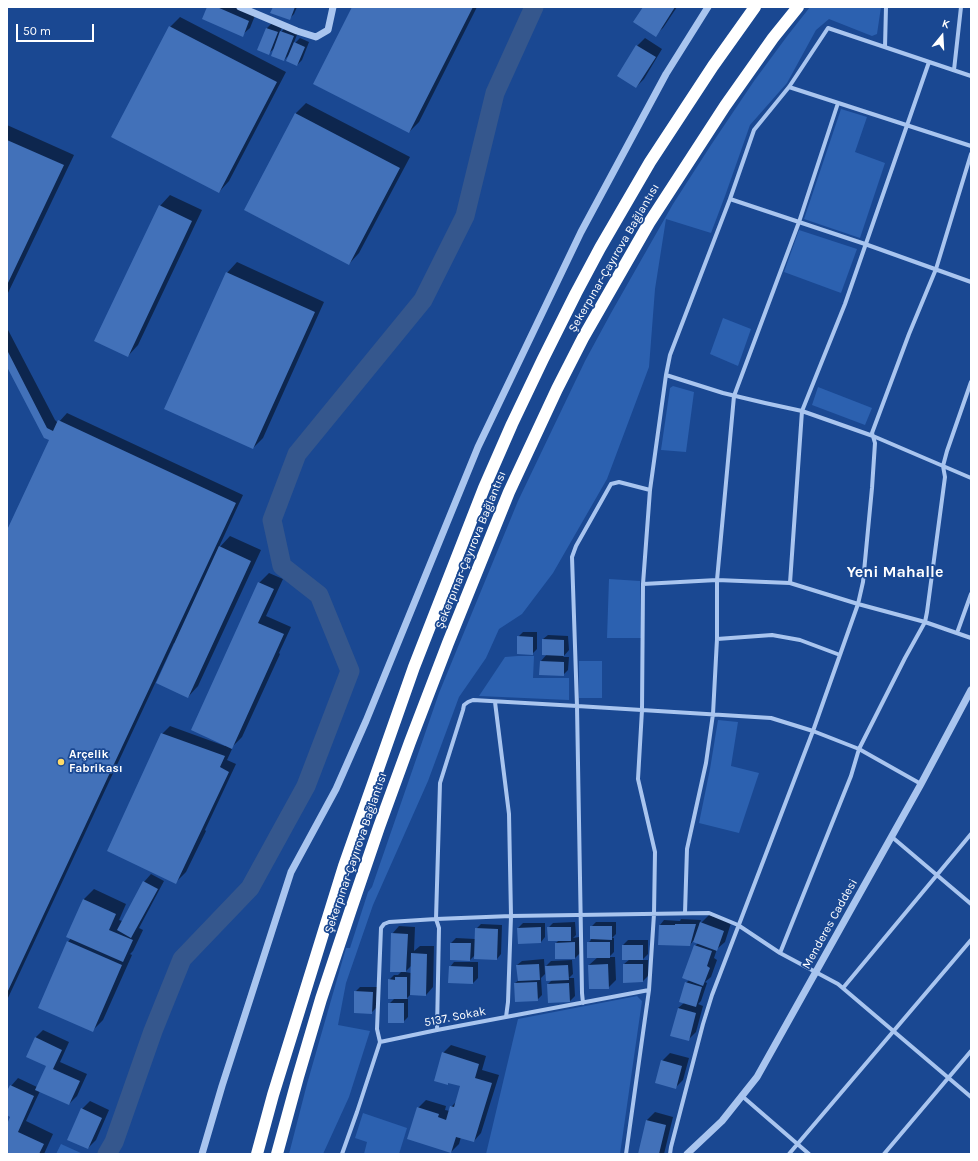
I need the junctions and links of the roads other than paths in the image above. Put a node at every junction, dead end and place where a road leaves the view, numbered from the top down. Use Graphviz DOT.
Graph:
graph roads {
  1 [pos="240,7"];
  2 [pos="333,7"];
  3 [pos="701,7"];
  4 [pos="708,7"];
  5 [pos="755,7"];
  6 [pos="798,7"];
  7 [pos="886,7"];
  8 [pos="961,7"];
  9 [pos="699,22"];
  10 [pos="885,47"];
  11 [pos="929,62"];
  12 [pos="954,70"];
  13 [pos="971,76"];
  14 [pos="789,87"];
  15 [pos="838,103"];
  16 [pos="907,125"];
  17 [pos="971,146"];
  18 [pos="971,154"];
  19 [pos="730,199"];
  20 [pos="799,222"];
  21 [pos="865,244"];
  22 [pos="936,269"];
  23 [pos="971,282"];
  24 [pos="666,376"];
  25 [pos="971,382"];
  26 [pos="734,396"];
  27 [pos="802,411"];
  28 [pos="873,428"];
  29 [pos="861,432"];
  30 [pos="871,437"];
  31 [pos="888,443"];
  32 [pos="874,450"];
  33 [pos="944,459"];
  34 [pos="932,462"];
  35 [pos="943,466"];
  36 [pos="953,470"];
  37 [pos="945,477"];
  38 [pos="971,478"];
  39 [pos="650,490"];
  40 [pos="717,580"];
  41 [pos="790,583"];
  42 [pos="643,584"];
  43 [pos="971,594"];
  44 [pos="858,604"];
  45 [pos="925,622"];
  46 [pos="957,633"];
  47 [pos="971,638"];
  48 [pos="717,639"];
  49 [pos="840,655"];
  50 [pos="971,690"];
  51 [pos="495,702"];
  52 [pos="577,706"];
  53 [pos="642,710"];
  54 [pos="713,714"];
  55 [pos="813,731"];
  56 [pos="859,749"];
  57 [pos="921,784"];
  58 [pos="971,834"];
  59 [pos="892,837"];
  60 [pos="937,875"];
  61 [pos="971,904"];
  62 [pos="685,913"];
  63 [pos="654,914"];
  64 [pos="581,915"];
  65 [pos="511,916"];
  66 [pos="448,918"];
  67 [pos="436,919"];
  68 [pos="738,925"];
  69 [pos="439,928"];
  70 [pos="971,940"];
  71 [pos="780,953"];
  72 [pos="816,972"];
  73 [pos="843,988"];
  74 [pos="649,990"];
  75 [pos="583,1003"];
  76 [pos="506,1017"];
  77 [pos="437,1030"];
  78 [pos="894,1031"];
  79 [pos="380,1042"];
  80 [pos="971,1051"];
  81 [pos="949,1078"];
  82 [pos="742,1096"];
  83 [pos="971,1096"];
  84 [pos="798,1144"];
  85 [pos="202,1154"];
  86 [pos="257,1154"];
  87 [pos="277,1154"];
  88 [pos="342,1154"];
  89 [pos="626,1154"];
  90 [pos="670,1154"];
  91 [pos="687,1154"];
  92 [pos="789,1154"];
  93 [pos="809,1154"];
  94 [pos="884,1154"];
  1 -- 2 [label="street"];
  3 -- 9 [label="street"];
  4 -- 9 [label="street"];
  5 -- 86 [label="highway, Şekerpınar-Çayırova Bağlantısı"];
  6 -- 87 [label="highway, Şekerpınar-Çayırova Bağlantısı"];
  7 -- 10 [label="street"];
  8 -- 12 [label="street"];
  9 -- 85 [label="street"];
  10 -- 11 [label="street"];
  10 -- 14 [label="street"];
  11 -- 12 [label="street"];
  11 -- 16 [label="street"];
  12 -- 13 [label="street"];
  14 -- 15 [label="street"];
  14 -- 19 [label="street"];
  15 -- 16 [label="street"];
  15 -- 20 [label="street"];
  16 -- 17 [label="street"];
  16 -- 21 [label="street"];
  18 -- 22 [label="street"];
  19 -- 20 [label="street"];
  19 -- 24 [label="street"];
  20 -- 21 [label="street"];
  20 -- 26 [label="street"];
  21 -- 22 [label="street"];
  21 -- 27 [label="street"];
  22 -- 23 [label="street"];
  22 -- 28 [label="street"];
  24 -- 26 [label="street"];
  24 -- 39 [label="street"];
  25 -- 33 [label="street"];
  26 -- 27 [label="street"];
  26 -- 40 [label="street"];
  27 -- 29 [label="street"];
  27 -- 41 [label="street"];
  28 -- 29 [label="street"];
  28 -- 30 [label="street"];
  29 -- 30 [label="street"];
  30 -- 31 [label="street"];
  30 -- 32 [label="street"];
  31 -- 32 [label="street"];
  31 -- 34 [label="street"];
  32 -- 44 [label="street"];
  33 -- 34 [label="street"];
  33 -- 35 [label="street"];
  34 -- 35 [label="street"];
  35 -- 36 [label="street"];
  35 -- 37 [label="street"];
  36 -- 37 [label="street"];
  36 -- 38 [label="street"];
  37 -- 45 [label="street"];
  39 -- 42 [label="street"];
  39 -- 52 [label="street"];
  40 -- 41 [label="street"];
  40 -- 42 [label="street"];
  40 -- 48 [label="street"];
  41 -- 44 [label="street"];
  42 -- 53 [label="street"];
  43 -- 46 [label="street"];
  44 -- 45 [label="street"];
  44 -- 49 [label="street"];
  45 -- 46 [label="street"];
  45 -- 56 [label="street"];
  46 -- 47 [label="street"];
  48 -- 49 [label="street"];
  48 -- 54 [label="street"];
  49 -- 55 [label="street"];
  50 -- 57 [label="street, Menderes Caddesi"];
  51 -- 52 [label="street"];
  51 -- 65 [label="street"];
  51 -- 67 [label="street"];
  52 -- 53 [label="street"];
  52 -- 64 [label="street"];
  53 -- 54 [label="street"];
  53 -- 63 [label="street"];
  54 -- 55 [label="street"];
  54 -- 62 [label="street"];
  55 -- 56 [label="street"];
  55 -- 68 [label="street"];
  56 -- 57 [label="street"];
  56 -- 71 [label="street"];
  57 -- 59 [label="street, Menderes Caddesi"];
  58 -- 60 [label="street"];
  59 -- 60 [label="street"];
  59 -- 72 [label="street, Menderes Caddesi"];
  60 -- 61 [label="street"];
  60 -- 73 [label="street"];
  62 -- 63 [label="street"];
  62 -- 68 [label="street"];
  63 -- 64 [label="street"];
  63 -- 74 [label="street"];
  64 -- 65 [label="street"];
  64 -- 75 [label="street"];
  65 -- 66 [label="street"];
  65 -- 76 [label="street"];
  66 -- 67 [label="street"];
  66 -- 69 [label="street"];
  67 -- 69 [label="street"];
  67 -- 79 [label="street"];
  68 -- 71 [label="street"];
  68 -- 90 [label="street"];
  69 -- 77 [label="street"];
  70 -- 78 [label="street"];
  71 -- 72 [label="street"];
  72 -- 73 [label="street"];
  72 -- 82 [label="street, Menderes Caddesi"];
  73 -- 78 [label="street"];
  74 -- 75 [label="street, 5137. Sokak"];
  74 -- 89 [label="street"];
  75 -- 76 [label="street, 5137. Sokak"];
  76 -- 77 [label="street, 5137. Sokak"];
  77 -- 79 [label="street, 5137. Sokak"];
  78 -- 81 [label="street"];
  78 -- 84 [label="street"];
  79 -- 88 [label="street"];
  80 -- 81 [label="street"];
  81 -- 83 [label="street"];
  81 -- 94 [label="street"];
  82 -- 84 [label="street"];
  82 -- 91 [label="street, Menderes Caddesi"];
  84 -- 92 [label="street"];
  84 -- 93 [label="street"];
}
